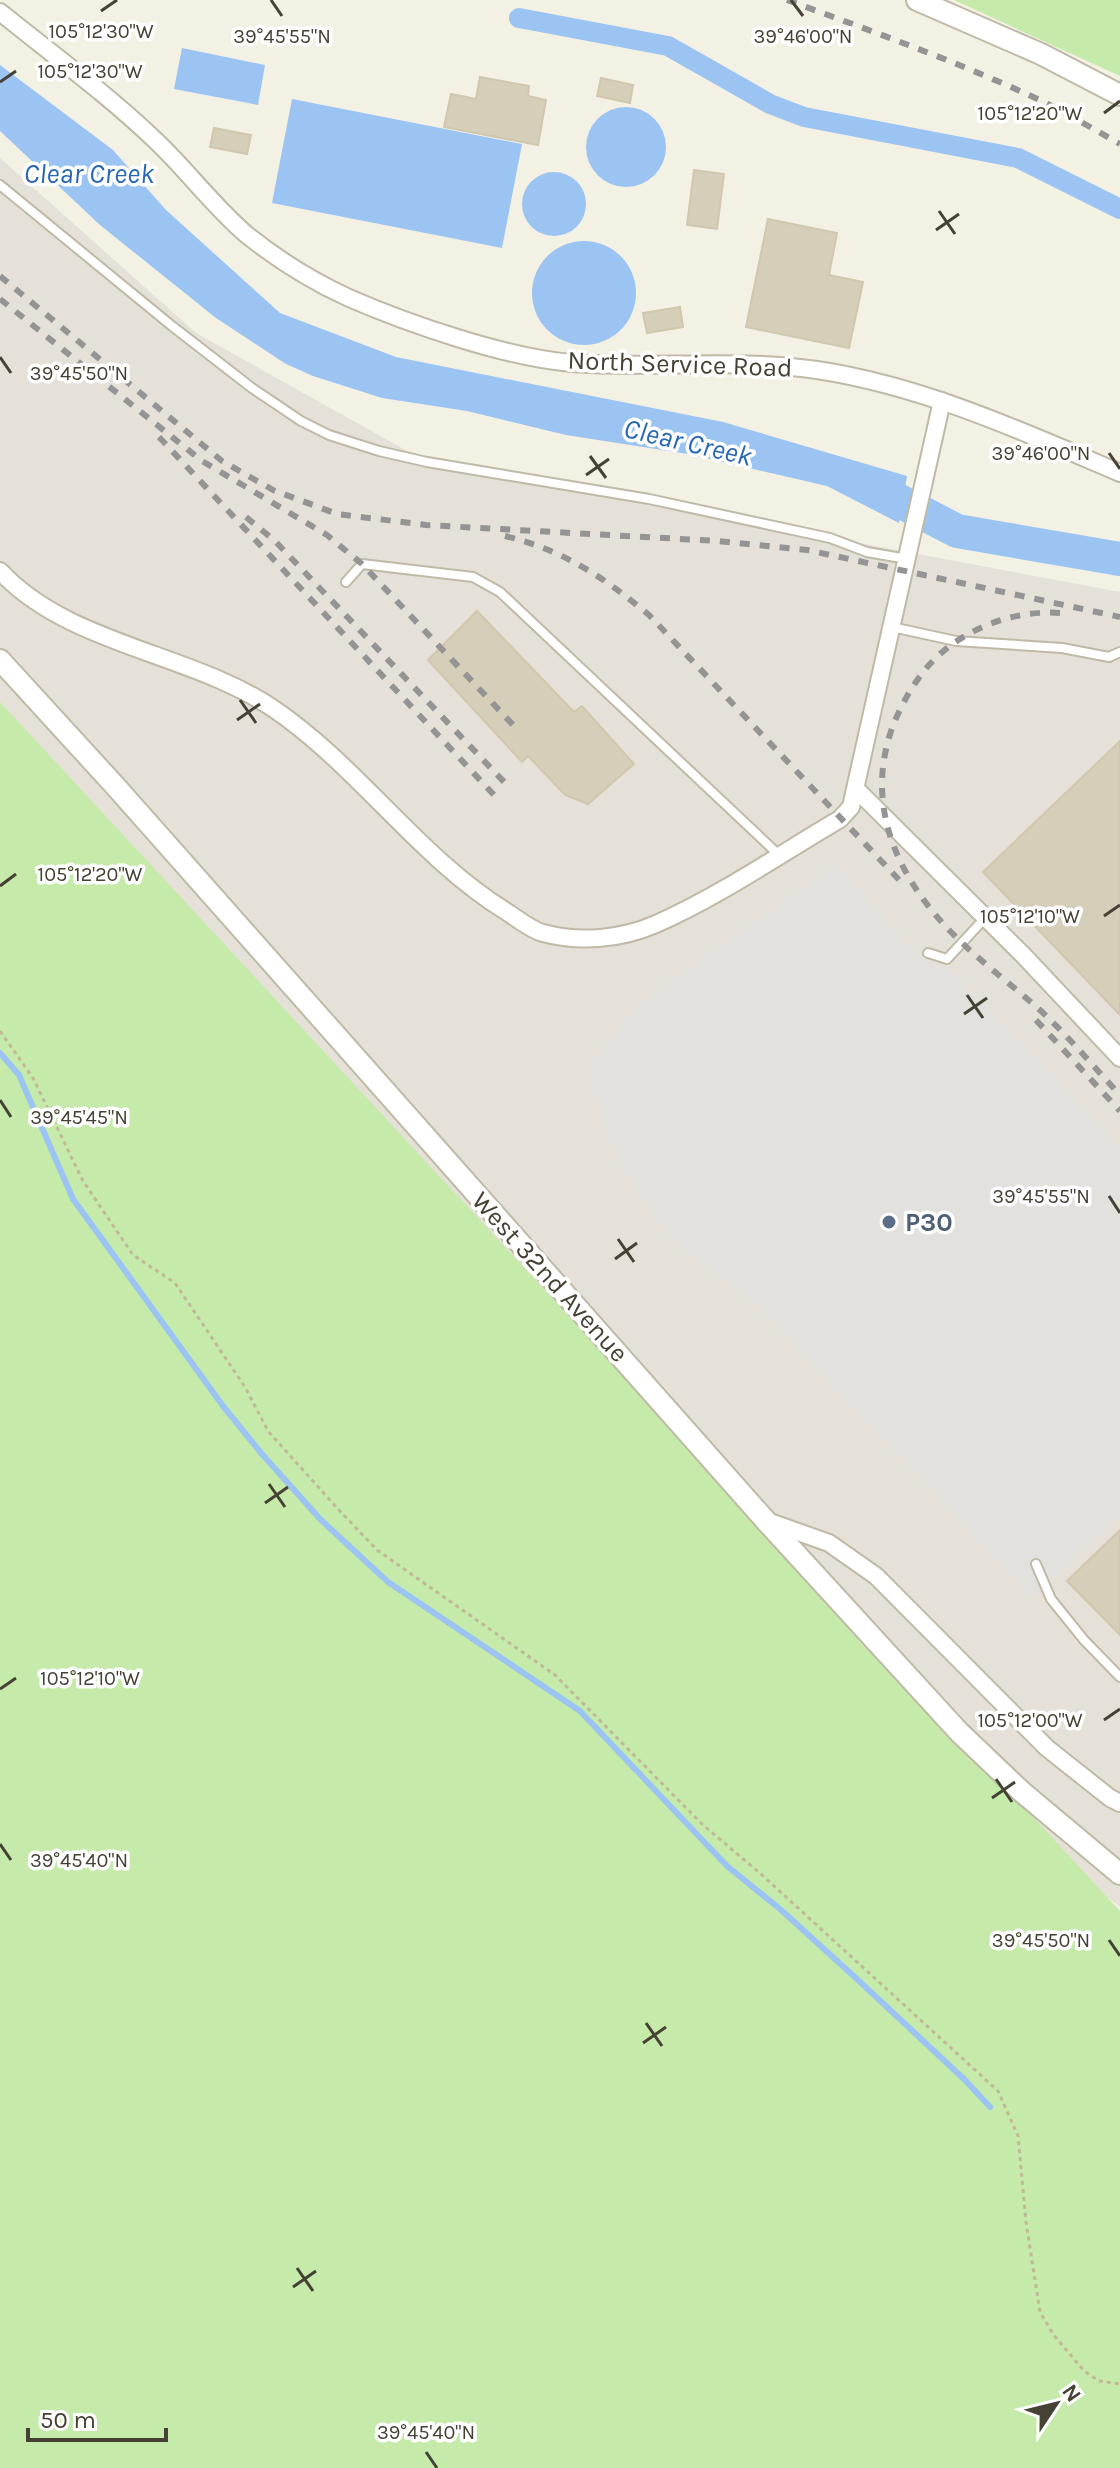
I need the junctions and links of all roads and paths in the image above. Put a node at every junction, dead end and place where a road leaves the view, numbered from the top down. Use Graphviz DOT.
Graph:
graph roads {
  1 [pos="917,0"];
  2 [pos="0,12"];
  3 [pos="1120,95"];
  4 [pos="0,185"];
  5 [pos="942,401"];
  6 [pos="1120,473"];
  7 [pos="908,559"];
  8 [pos="0,571"];
  9 [pos="346,582"];
  10 [pos="891,627"];
  11 [pos="1120,652"];
  12 [pos="0,660"];
  13 [pos="856,789"];
  14 [pos="779,855"];
  15 [pos="985,918"];
  16 [pos="928,953"];
  17 [pos="0,1031"];
  18 [pos="1120,1058"];
  19 [pos="766,1521"];
  20 [pos="1036,1564"];
  21 [pos="1120,1677"];
  22 [pos="1120,1803"];
  23 [pos="1120,1874"];
  24 [pos="1120,2384"];
  1 -- 3 [label="street"];
  2 -- 5 [label="street, North Service Road"];
  4 -- 7 [label="lane"];
  5 -- 6 [label="street, North Service Road"];
  5 -- 7 [label="street"];
  7 -- 10 [label="street"];
  8 -- 14 [label="street"];
  9 -- 14 [label="lane"];
  10 -- 11 [label="lane"];
  10 -- 13 [label="street"];
  12 -- 19 [label="street, West 32nd Avenue"];
  13 -- 14 [label="street"];
  13 -- 15 [label="street"];
  15 -- 16 [label="lane"];
  15 -- 18 [label="street"];
  17 -- 24 [label="path"];
  19 -- 22 [label="street"];
  19 -- 23 [label="street, West 32nd Avenue"];
  20 -- 21 [label="lane"];
}
